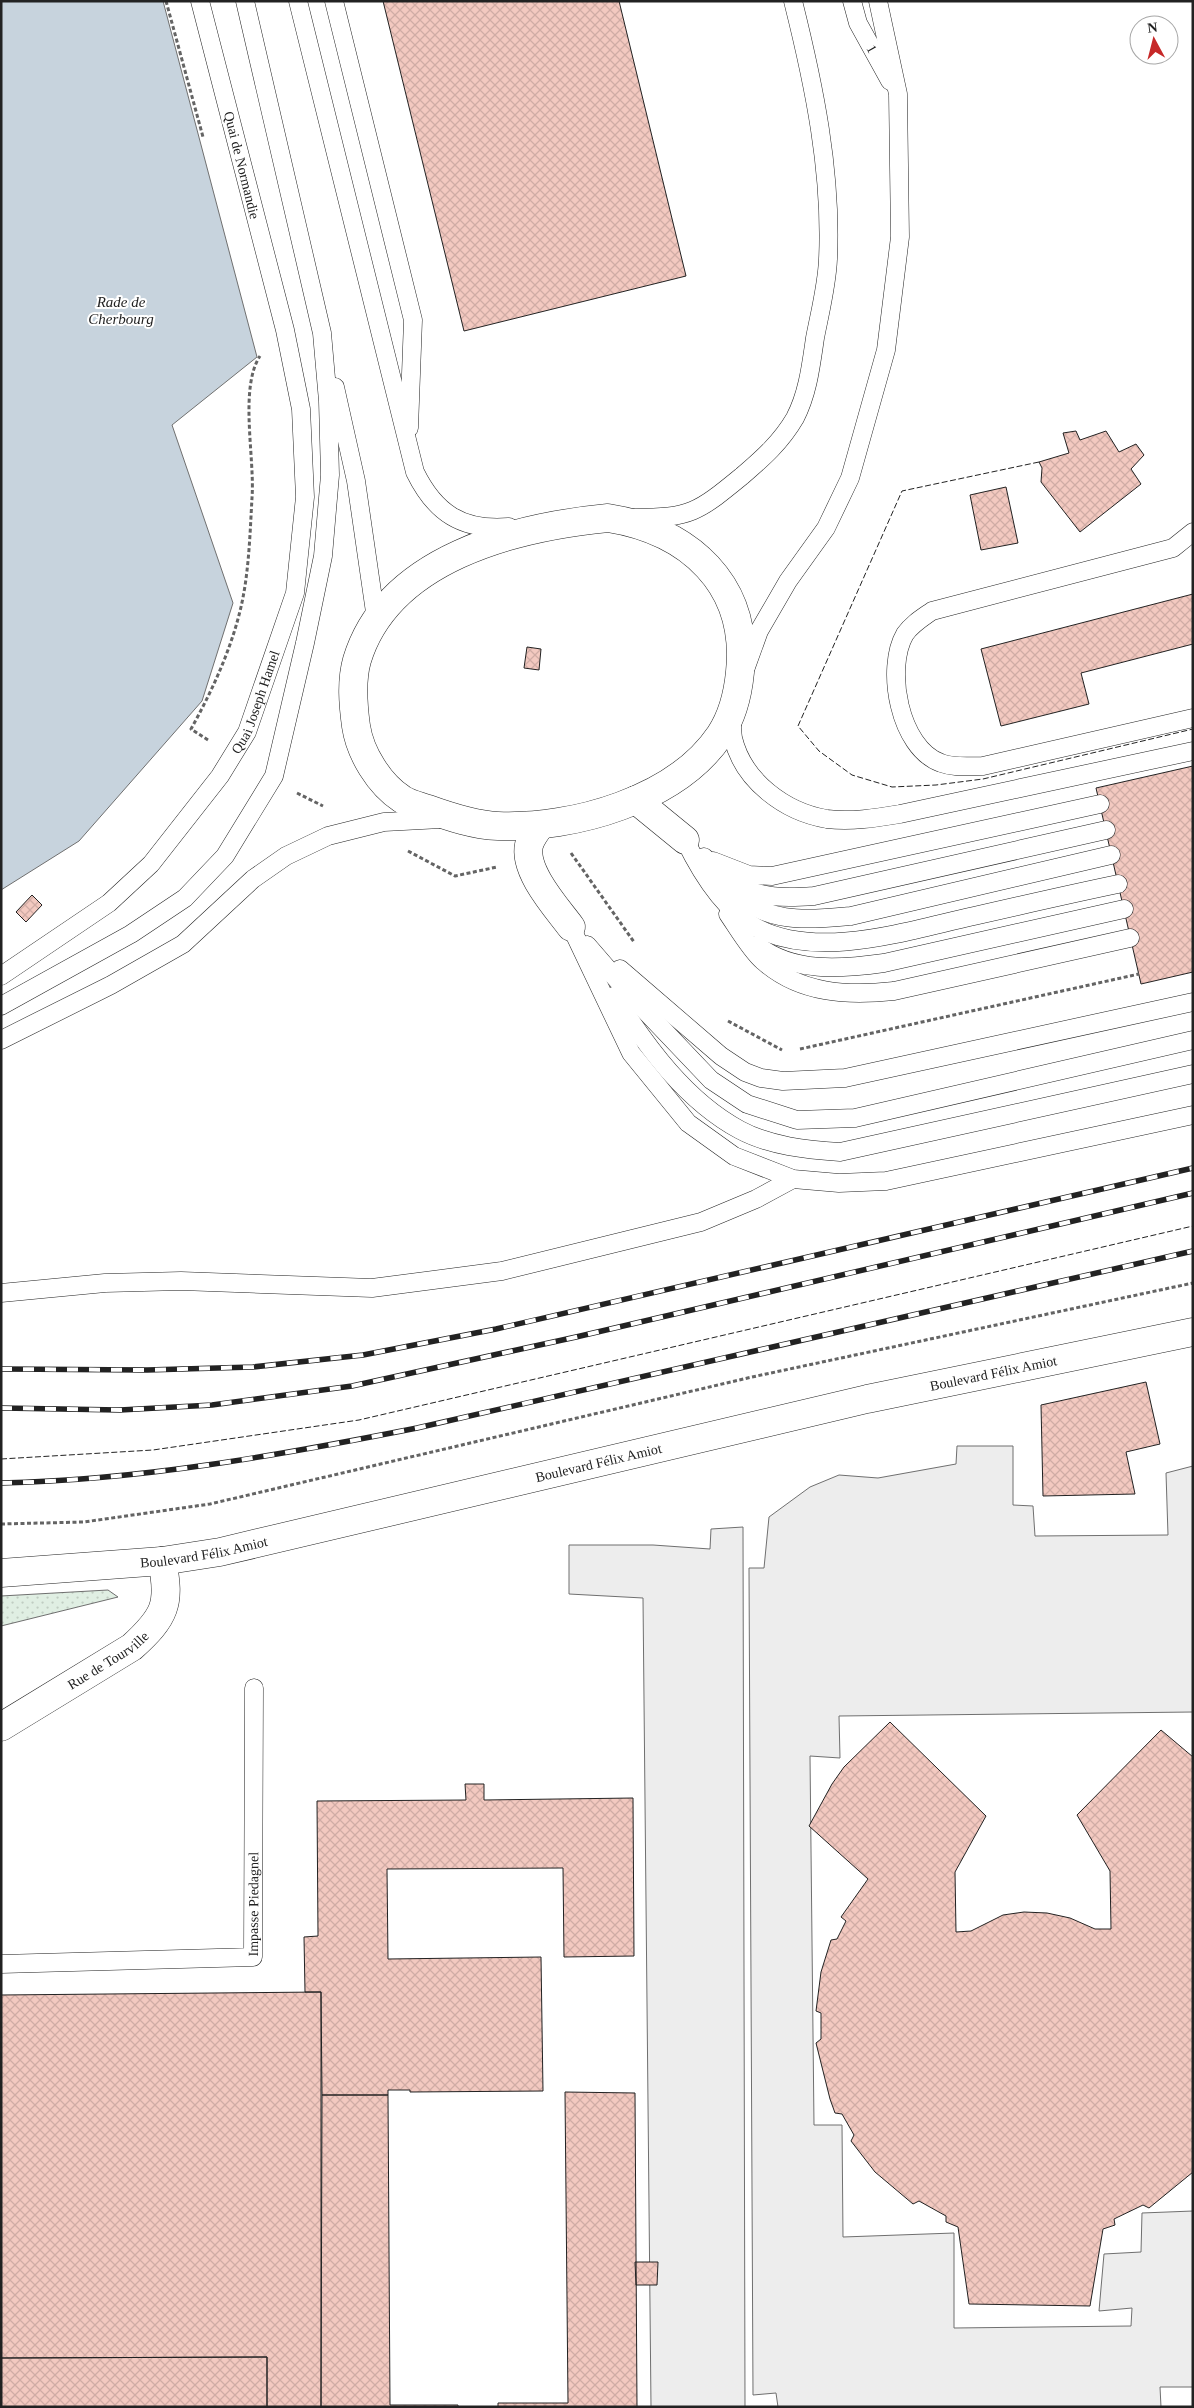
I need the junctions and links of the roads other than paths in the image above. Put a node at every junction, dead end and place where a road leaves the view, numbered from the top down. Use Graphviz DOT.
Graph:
graph roads {
  1 [pos="200,1"];
  2 [pos="245,1"];
  3 [pos="298,1"];
  4 [pos="334,1"];
  5 [pos="794,1"];
  6 [pos="852,1"];
  7 [pos="866,1"];
  8 [pos="878,1"];
  9 [pos="890,54"];
  10 [pos="898,94"];
  11 [pos="284,326"];
  12 [pos="322,333"];
  13 [pos="408,448"];
  14 [pos="608,518"];
  15 [pos="564,522"];
  16 [pos="1193,532"];
  17 [pos="376,619"];
  18 [pos="734,702"];
  19 [pos="1193,718"];
  20 [pos="1193,751"];
  21 [pos="636,800"];
  22 [pos="1100,804"];
  23 [pos="454,818"];
  24 [pos="541,825"];
  25 [pos="1106,830"];
  26 [pos="695,848"];
  27 [pos="1111,855"];
  28 [pos="718,881"];
  29 [pos="1118,884"];
  30 [pos="1124,909"];
  31 [pos="572,927"];
  32 [pos="743,934"];
  33 [pos="1130,938"];
  34 [pos="1,976"];
  35 [pos="1193,1002"];
  36 [pos="1,1006"];
  37 [pos="1,1040"];
  38 [pos="1193,1040"];
  39 [pos="1193,1074"];
  40 [pos="1193,1115"];
  41 [pos="793,1179"];
  42 [pos="1,1293"];
  43 [pos="1193,1332"];
  44 [pos="162,1561"];
  45 [pos="1,1573"];
  46 [pos="254,1688"];
  47 [pos="1,1726"];
  48 [pos="1,1964"];
  1 -- 11 [label="lane, Quai de Normandie"];
  2 -- 12 [label="lane"];
  3 -- 13 [label="lane"];
  4 -- 13 [label="lane"];
  5 -- 14 [label="lane"];
  6 -- 10 [label="lane, 1"];
  7 -- 9 [label="lane"];
  8 -- 9 [label="lane"];
  9 -- 10 [label="lane"];
  10 -- 18 [label="lane"];
  11 -- 34 [label="lane, Quai Joseph Hamel"];
  12 -- 17 [label="lane"];
  12 -- 36 [label="lane"];
  13 -- 15 [label="lane"];
  14 -- 15 [label="street"];
  14 -- 18 [label="street"];
  15 -- 17 [label="street"];
  16 -- 19 [label="lane"];
  17 -- 23 [label="street"];
  18 -- 20 [label="lane"];
  18 -- 21 [label="street"];
  21 -- 24 [label="street"];
  21 -- 26 [label="street"];
  22 -- 26 [label="lane"];
  23 -- 24 [label="street"];
  23 -- 37 [label="lane"];
  24 -- 31 [label="street"];
  25 -- 28 [label="lane"];
  26 -- 28 [label="lane"];
  26 -- 28 [label="lane"];
  27 -- 28 [label="lane"];
  28 -- 29 [label="lane"];
  28 -- 32 [label="lane"];
  30 -- 32 [label="lane"];
  31 -- 35 [label="lane"];
  31 -- 38 [label="lane"];
  31 -- 39 [label="lane"];
  31 -- 41 [label="lane"];
  32 -- 33 [label="lane"];
  40 -- 41 [label="lane"];
  41 -- 42 [label="lane"];
  43 -- 44 [label="street, Boulevard Félix Amiot"];
  44 -- 45 [label="street, Boulevard Félix Amiot"];
  44 -- 47 [label="street, Rue de Tourville"];
  46 -- 48 [label="lane, Impasse Piedagnel"];
}
